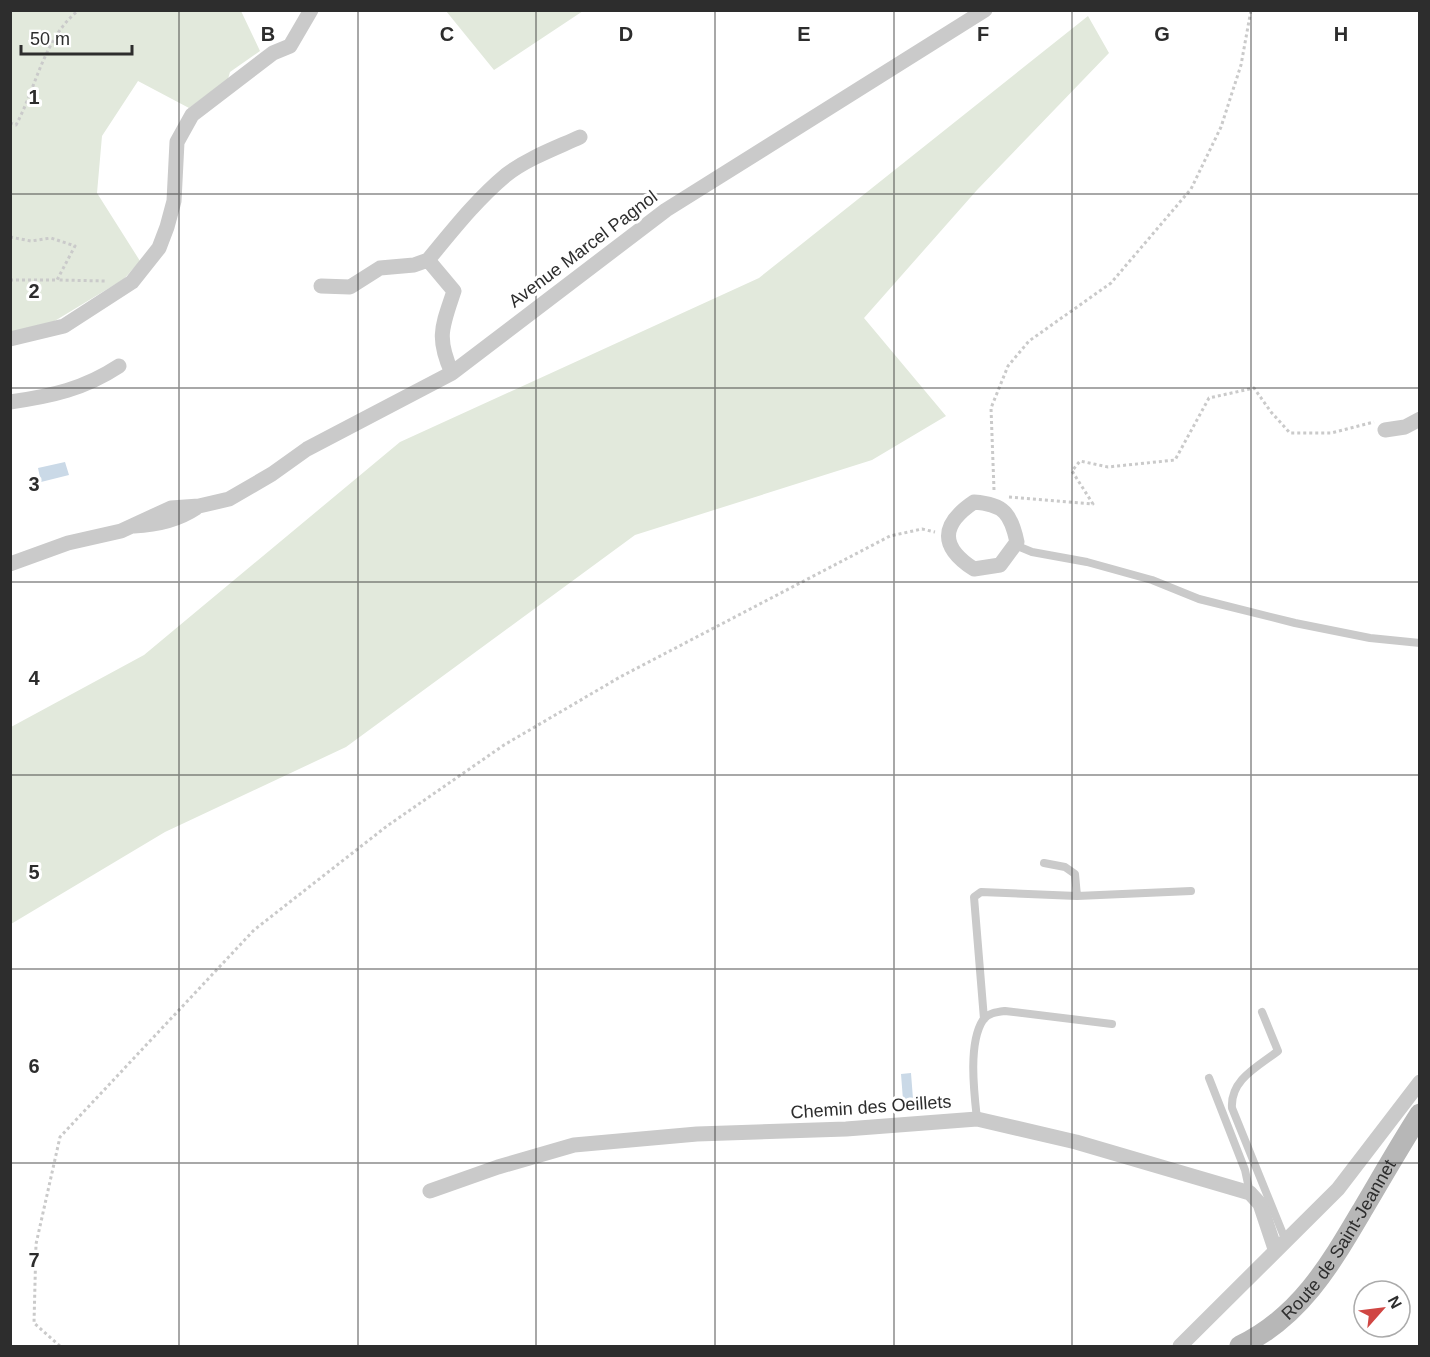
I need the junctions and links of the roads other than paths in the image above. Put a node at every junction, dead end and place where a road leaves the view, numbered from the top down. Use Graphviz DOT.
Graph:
graph roads {
  1 [pos="311,10"];
  2 [pos="985,10"];
  3 [pos="580,137"];
  4 [pos="428,260"];
  5 [pos="321,286"];
  6 [pos="10,339"];
  7 [pos="119,366"];
  8 [pos="452,374"];
  9 [pos="10,402"];
  10 [pos="1419,419"];
  11 [pos="1384,425"];
  12 [pos="1015,545"];
  13 [pos="11,564"];
  14 [pos="1419,643"];
  15 [pos="1044,863"];
  16 [pos="1191,891"];
  17 [pos="1077,896"];
  18 [pos="1262,1012"];
  19 [pos="984,1019"];
  20 [pos="1112,1024"];
  21 [pos="1209,1078"];
  22 [pos="1419,1082"];
  23 [pos="1419,1114"];
  24 [pos="977,1119"];
  25 [pos="430,1191"];
  26 [pos="1250,1193"];
  27 [pos="1280,1244"];
  28 [pos="1180,1347"];
  29 [pos="1240,1347"];
  1 -- 6 [label="street"];
  2 -- 8 [label="street, Avenue Marcel Pagnol"];
  3 -- 4 [label="street"];
  4 -- 5 [label="street"];
  4 -- 8 [label="street"];
  7 -- 9 [label="street"];
  8 -- 13 [label="street, Avenue Marcel Pagnol"];
  10 -- 11 [label="street"];
  12 -- 12 [label="street"];
  12 -- 14 [label="lane"];
  15 -- 17 [label="lane"];
  16 -- 17 [label="lane"];
  17 -- 19 [label="lane"];
  18 -- 27 [label="lane"];
  19 -- 20 [label="lane"];
  19 -- 24 [label="lane"];
  21 -- 26 [label="lane"];
  22 -- 27 [label="street"];
  23 -- 29 [label="main road, Route de Saint-Jeannet"];
  24 -- 25 [label="street, Chemin des Oeillets"];
  24 -- 26 [label="street, Chemin des Oeillets"];
  26 -- 27 [label="street"];
  27 -- 28 [label="street"];
}
